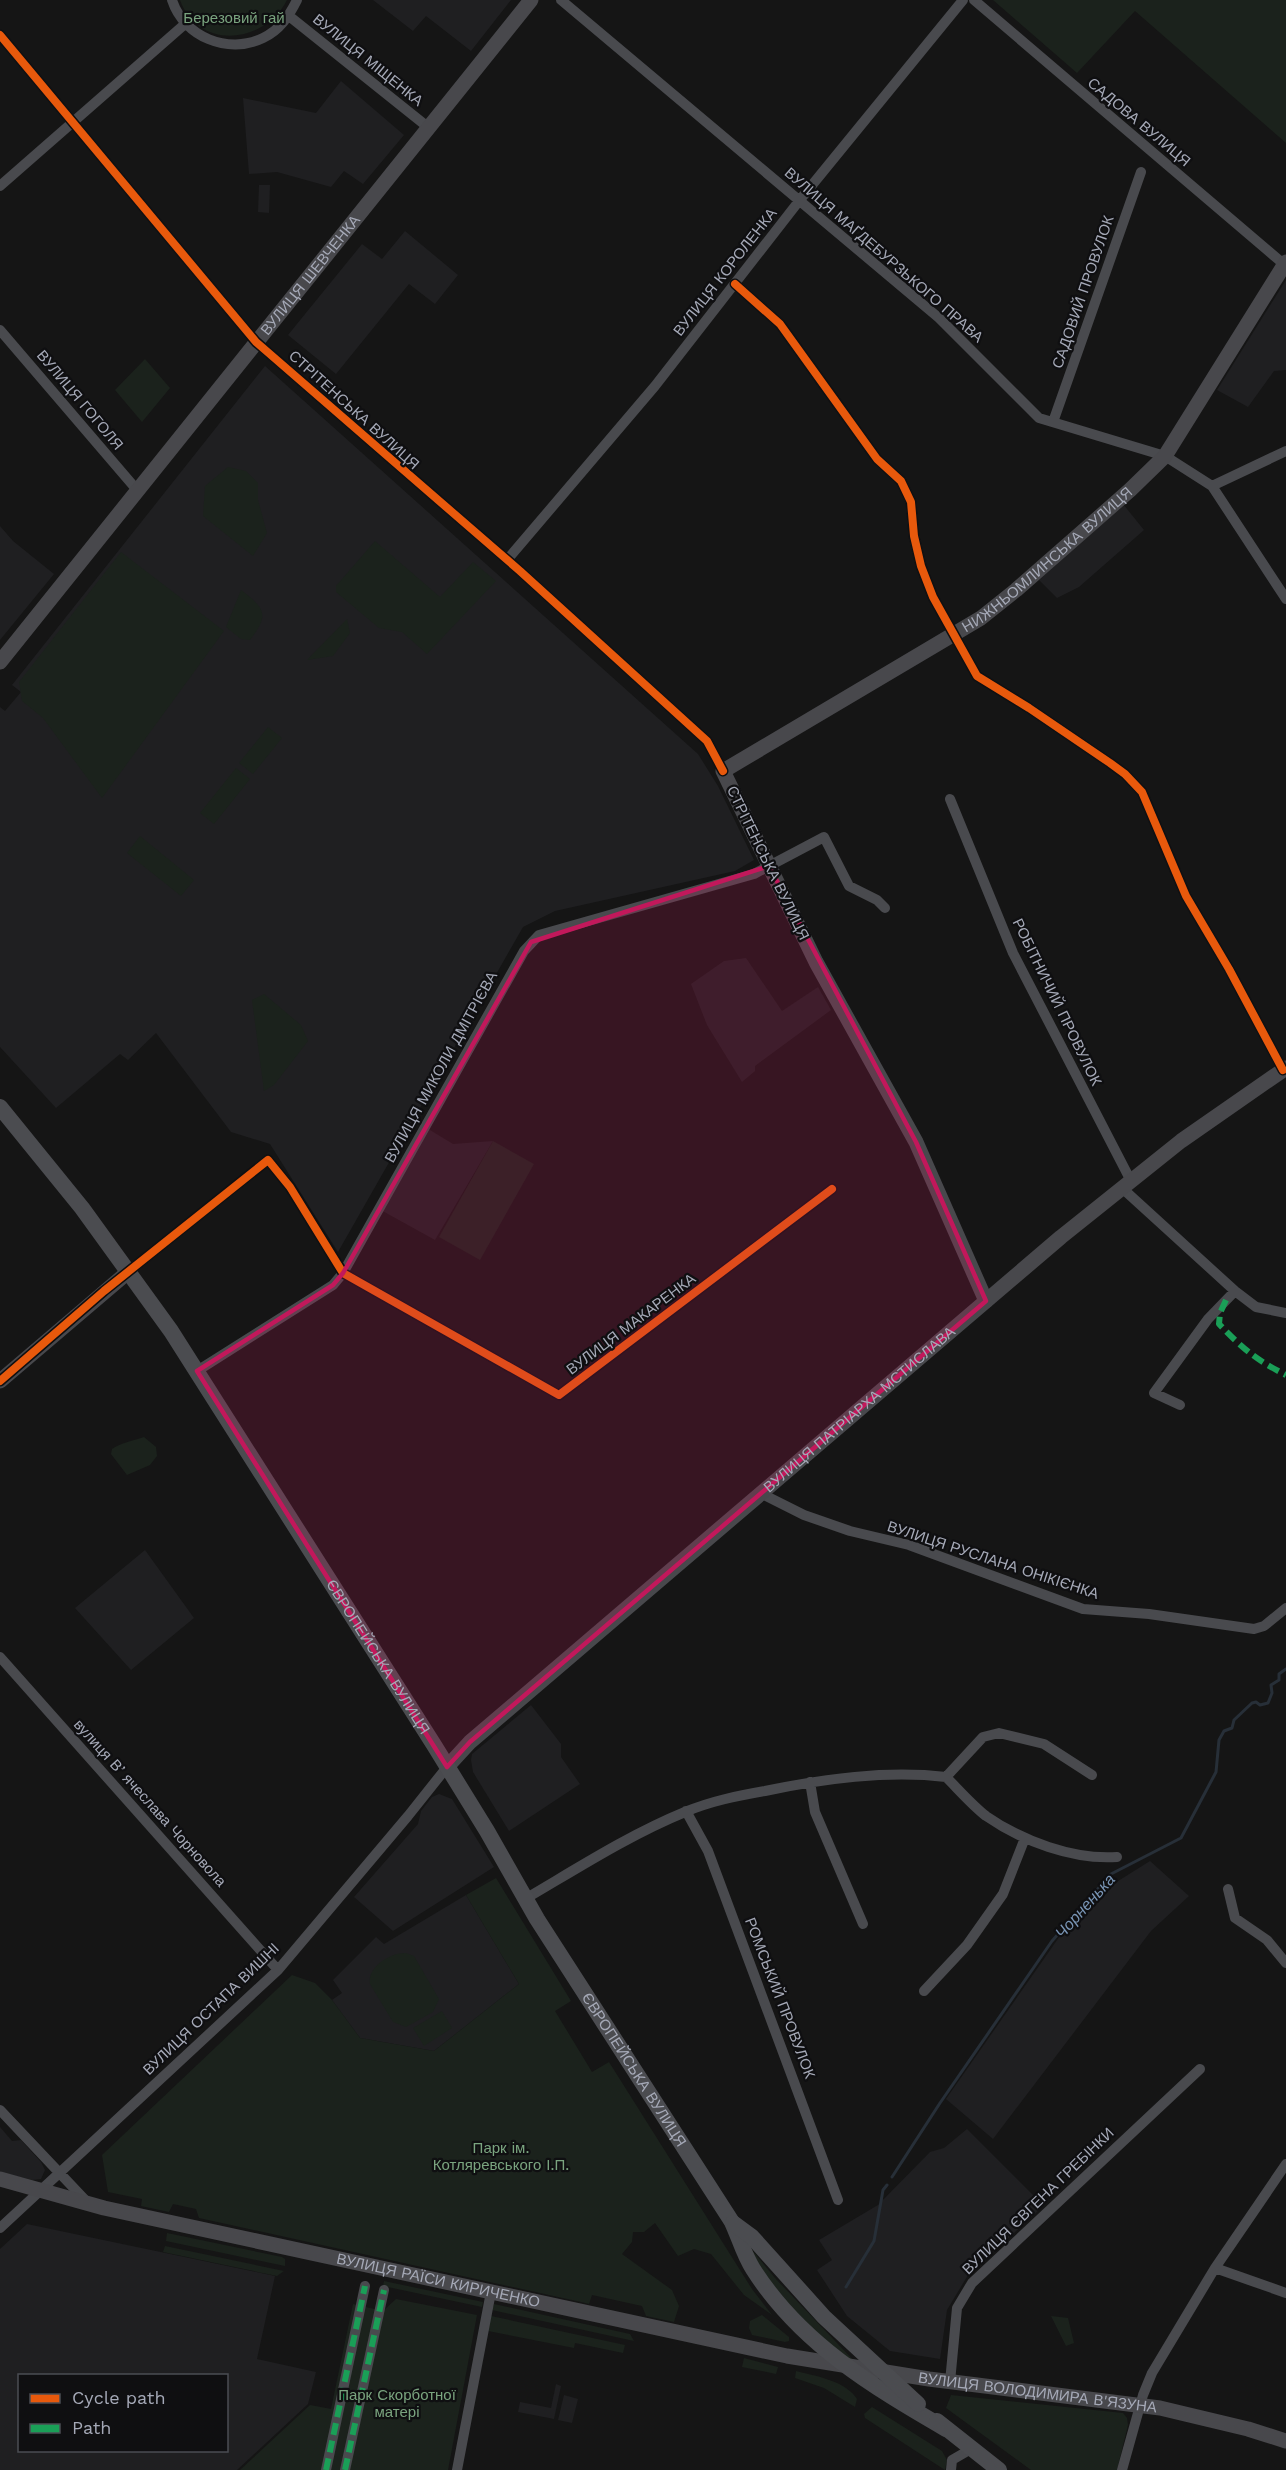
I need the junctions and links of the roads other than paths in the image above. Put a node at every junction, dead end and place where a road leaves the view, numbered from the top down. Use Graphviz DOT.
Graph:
graph roads {
  1 [pos="172,0"];
  2 [pos="297,0"];
  3 [pos="531,0"];
  4 [pos="561,0"];
  5 [pos="963,0"];
  6 [pos="974,0"];
  7 [pos="289,16"];
  8 [pos="185,24"];
  9 [pos="0,35"];
  10 [pos="72,122"];
  11 [pos="429,128"];
  12 [pos="1141,172"];
  13 [pos="0,186"];
  14 [pos="799,201"];
  15 [pos="1285,264"];
  16 [pos="735,284"];
  17 [pos="0,330"];
  18 [pos="256,342"];
  19 [pos="1053,422"];
  20 [pos="1286,451"];
  21 [pos="1165,456"];
  22 [pos="1212,486"];
  23 [pos="138,490"];
  24 [pos="507,560"];
  25 [pos="1286,599"];
  26 [pos="953,633"];
  27 [pos="0,662"];
  28 [pos="723,771"];
  29 [pos="950,799"];
  30 [pos="769,866"];
  31 [pos="885,908"];
  32 [pos="1285,1069"];
  33 [pos="0,1107"];
  34 [pos="1127,1184"];
  35 [pos="832,1189"];
  36 [pos="128,1272"];
  37 [pos="343,1274"];
  38 [pos="1235,1291"];
  39 [pos="986,1301"];
  40 [pos="1286,1313"];
  41 [pos="197,1371"];
  42 [pos="0,1381"];
  43 [pos="1180,1405"];
  44 [pos="762,1494"];
  45 [pos="1286,1608"];
  46 [pos="0,1657"];
  47 [pos="447,1767"];
  48 [pos="1092,1775"];
  49 [pos="946,1778"];
  50 [pos="810,1782"];
  51 [pos="686,1811"];
  52 [pos="1025,1838"];
  53 [pos="1117,1857"];
  54 [pos="1228,1889"];
  55 [pos="525,1899"];
  56 [pos="863,1924"];
  57 [pos="1286,1963"];
  58 [pos="278,1970"];
  59 [pos="924,1991"];
  60 [pos="1200,2069"];
  61 [pos="0,2110"];
  62 [pos="1286,2164"];
  63 [pos="59,2173"];
  64 [pos="0,2179"];
  65 [pos="41,2190"];
  66 [pos="838,2199"];
  67 [pos="89,2205"];
  68 [pos="732,2222"];
  69 [pos="0,2228"];
  70 [pos="1215,2268"];
  71 [pos="365,2286"];
  72 [pos="384,2290"];
  73 [pos="491,2292"];
  74 [pos="1286,2293"];
  75 [pos="787,2356"];
  76 [pos="842,2365"];
  77 [pos="881,2372"];
  78 [pos="950,2382"];
  79 [pos="1140,2406"];
  80 [pos="946,2429"];
  81 [pos="1286,2441"];
  82 [pos="971,2449"];
  83 [pos="326,2470"];
  84 [pos="345,2470"];
  85 [pos="457,2470"];
  86 [pos="951,2470"];
  87 [pos="999,2470"];
  88 [pos="1122,2470"];
  1 -- 8 [label="street"];
  2 -- 7 [label="street"];
  3 -- 11 [label="main road, ВУЛИЦЯ ШЕВЧЕНКА"];
  4 -- 14 [label="street, ВУЛИЦЯ МАҐДЕБУРЗЬКОГО ПРАВА"];
  5 -- 14 [label="street, ВУЛИЦЯ КОРОЛЕНКА"];
  6 -- 15 [label="street, САДОВА ВУЛИЦЯ"];
  7 -- 8 [label="street"];
  7 -- 11 [label="street, ВУЛИЦЯ МІЩЕНКА"];
  8 -- 10 [label="street"];
  9 -- 10 [label="street, СТРІТЕНСЬКА ВУЛИЦЯ"];
  10 -- 13 [label="street"];
  10 -- 18 [label="street, СТРІТЕНСЬКА ВУЛИЦЯ"];
  11 -- 18 [label="main road, ВУЛИЦЯ ШЕВЧЕНКА"];
  12 -- 19 [label="street, САДОВИЙ ПРОВУЛОК"];
  14 -- 16 [label="street, ВУЛИЦЯ КОРОЛЕНКА"];
  14 -- 19 [label="street, ВУЛИЦЯ МАҐДЕБУРЗЬКОГО ПРАВА"];
  15 -- 21 [label="main road, НИЖНЬОМЛИНСЬКА ВУЛИЦЯ"];
  16 -- 24 [label="street, ВУЛИЦЯ КОРОЛЕНКА"];
  16 -- 26 [label="street"];
  17 -- 23 [label="street, ВУЛИЦЯ ГОГОЛЯ"];
  18 -- 23 [label="main road, ВУЛИЦЯ ШЕВЧЕНКА"];
  18 -- 24 [label="street, СТРІТЕНСЬКА ВУЛИЦЯ"];
  19 -- 21 [label="street, ВУЛИЦЯ МАҐДЕБУРЗЬКОГО ПРАВА"];
  20 -- 22 [label="street"];
  21 -- 22 [label="street, ВУЛИЦЯ МАҐДЕБУРЗЬКОГО ПРАВА"];
  21 -- 26 [label="main road, НИЖНЬОМЛИНСЬКА ВУЛИЦЯ"];
  22 -- 25 [label="street"];
  23 -- 27 [label="main road, ВУЛИЦЯ ШЕВЧЕНКА"];
  24 -- 28 [label="street, СТРІТЕНСЬКА ВУЛИЦЯ"];
  26 -- 28 [label="main road, НИЖНЬОМЛИНСЬКА ВУЛИЦЯ"];
  26 -- 32 [label="street"];
  28 -- 30 [label="main road, СТРІТЕНСЬКА ВУЛИЦЯ"];
  29 -- 34 [label="street, РОБІТНИЧИЙ ПРОВУЛОК"];
  30 -- 31 [label="street, ВУЛИЦЯ МИКОЛИ ДМІТРІЄВА"];
  30 -- 37 [label="street, ВУЛИЦЯ МИКОЛИ ДМІТРІЄВА"];
  30 -- 39 [label="main road, СТРІТЕНСЬКА ВУЛИЦЯ"];
  32 -- 34 [label="main road, ВУЛИЦЯ ПАТРІАРХА МСТИСЛАВА"];
  33 -- 36 [label="main road, ЄВРОПЕЙСЬКА ВУЛИЦЯ"];
  34 -- 38 [label="street"];
  34 -- 39 [label="main road, ВУЛИЦЯ ПАТРІАРХА МСТИСЛАВА"];
  35 -- 37 [label="street, ВУЛИЦЯ МАКАРЕНКА"];
  36 -- 37 [label="street"];
  36 -- 41 [label="main road, ЄВРОПЕЙСЬКА ВУЛИЦЯ"];
  36 -- 42 [label="main road"];
  37 -- 41 [label="street, ВУЛИЦЯ МИКОЛИ ДМІТРІЄВА"];
  38 -- 40 [label="street"];
  38 -- 43 [label="street"];
  39 -- 44 [label="main road, ВУЛИЦЯ ПАТРІАРХА МСТИСЛАВА"];
  41 -- 47 [label="main road, ЄВРОПЕЙСЬКА ВУЛИЦЯ"];
  44 -- 45 [label="street, ВУЛИЦЯ РУСЛАНА ОНІКІЄНКА"];
  44 -- 47 [label="main road, ВУЛИЦЯ ПАТРІАРХА МСТИСЛАВА"];
  46 -- 58 [label="street, вулиця Вʼячеслава Чорновола"];
  47 -- 55 [label="main road, ЄВРОПЕЙСЬКА ВУЛИЦЯ"];
  47 -- 58 [label="street, ВУЛИЦЯ ОСТАПА ВИШНІ"];
  48 -- 49 [label="street"];
  49 -- 50 [label="street"];
  49 -- 52 [label="street"];
  50 -- 51 [label="street"];
  50 -- 56 [label="street"];
  51 -- 55 [label="street"];
  51 -- 66 [label="street, РОМСЬКИЙ ПРОВУЛОК"];
  52 -- 53 [label="street"];
  52 -- 59 [label="street"];
  54 -- 57 [label="street"];
  55 -- 68 [label="main road, ЄВРОПЕЙСЬКА ВУЛИЦЯ"];
  58 -- 63 [label="street, ВУЛИЦЯ ОСТАПА ВИШНІ"];
  60 -- 78 [label="street, ВУЛИЦЯ ЄВГЕНА ГРЕБІНКИ"];
  61 -- 63 [label="street"];
  62 -- 70 [label="street"];
  63 -- 65 [label="street, ВУЛИЦЯ ОСТАПА ВИШНІ"];
  63 -- 67 [label="street"];
  64 -- 65 [label="main road, ВУЛИЦЯ РАЇСИ КИРИЧЕНКО"];
  65 -- 67 [label="main road, ВУЛИЦЯ РАЇСИ КИРИЧЕНКО"];
  65 -- 69 [label="street, ВУЛИЦЯ ОСТАПА ВИШНІ"];
  67 -- 73 [label="main road, ВУЛИЦЯ РАЇСИ КИРИЧЕНКО"];
  68 -- 76 [label="main road, ЄВРОПЕЙСЬКА ВУЛИЦЯ"];
  68 -- 77 [label="main road, ЄВРОПЕЙСЬКА ВУЛИЦЯ"];
  70 -- 74 [label="street"];
  70 -- 79 [label="street"];
  71 -- 83 [label="street"];
  72 -- 84 [label="street"];
  73 -- 75 [label="main road, ВУЛИЦЯ РАЇСИ КИРИЧЕНКО"];
  73 -- 85 [label="street"];
  75 -- 76 [label="main road, ВУЛИЦЯ ВОЛОДИМИРА В'ЯЗУНА"];
  76 -- 77 [label="main road, ВУЛИЦЯ ВОЛОДИМИРА В'ЯЗУНА"];
  76 -- 80 [label="main road, ЄВРОПЕЙСЬКА ВУЛИЦЯ"];
  77 -- 78 [label="main road, ВУЛИЦЯ ВОЛОДИМИРА В'ЯЗУНА"];
  77 -- 80 [label="main road, ЄВРОПЕЙСЬКА ВУЛИЦЯ"];
  78 -- 79 [label="main road, ВУЛИЦЯ ВОЛОДИМИРА В'ЯЗУНА"];
  79 -- 81 [label="main road, ВУЛИЦЯ ВОЛОДИМИРА В'ЯЗУНА"];
  79 -- 88 [label="street"];
  80 -- 82 [label="main road, ЄВРОПЕЙСЬКА ВУЛИЦЯ"];
  82 -- 86 [label="street"];
  82 -- 87 [label="main road, ЄВРОПЕЙСЬКА ВУЛИЦЯ"];
}
